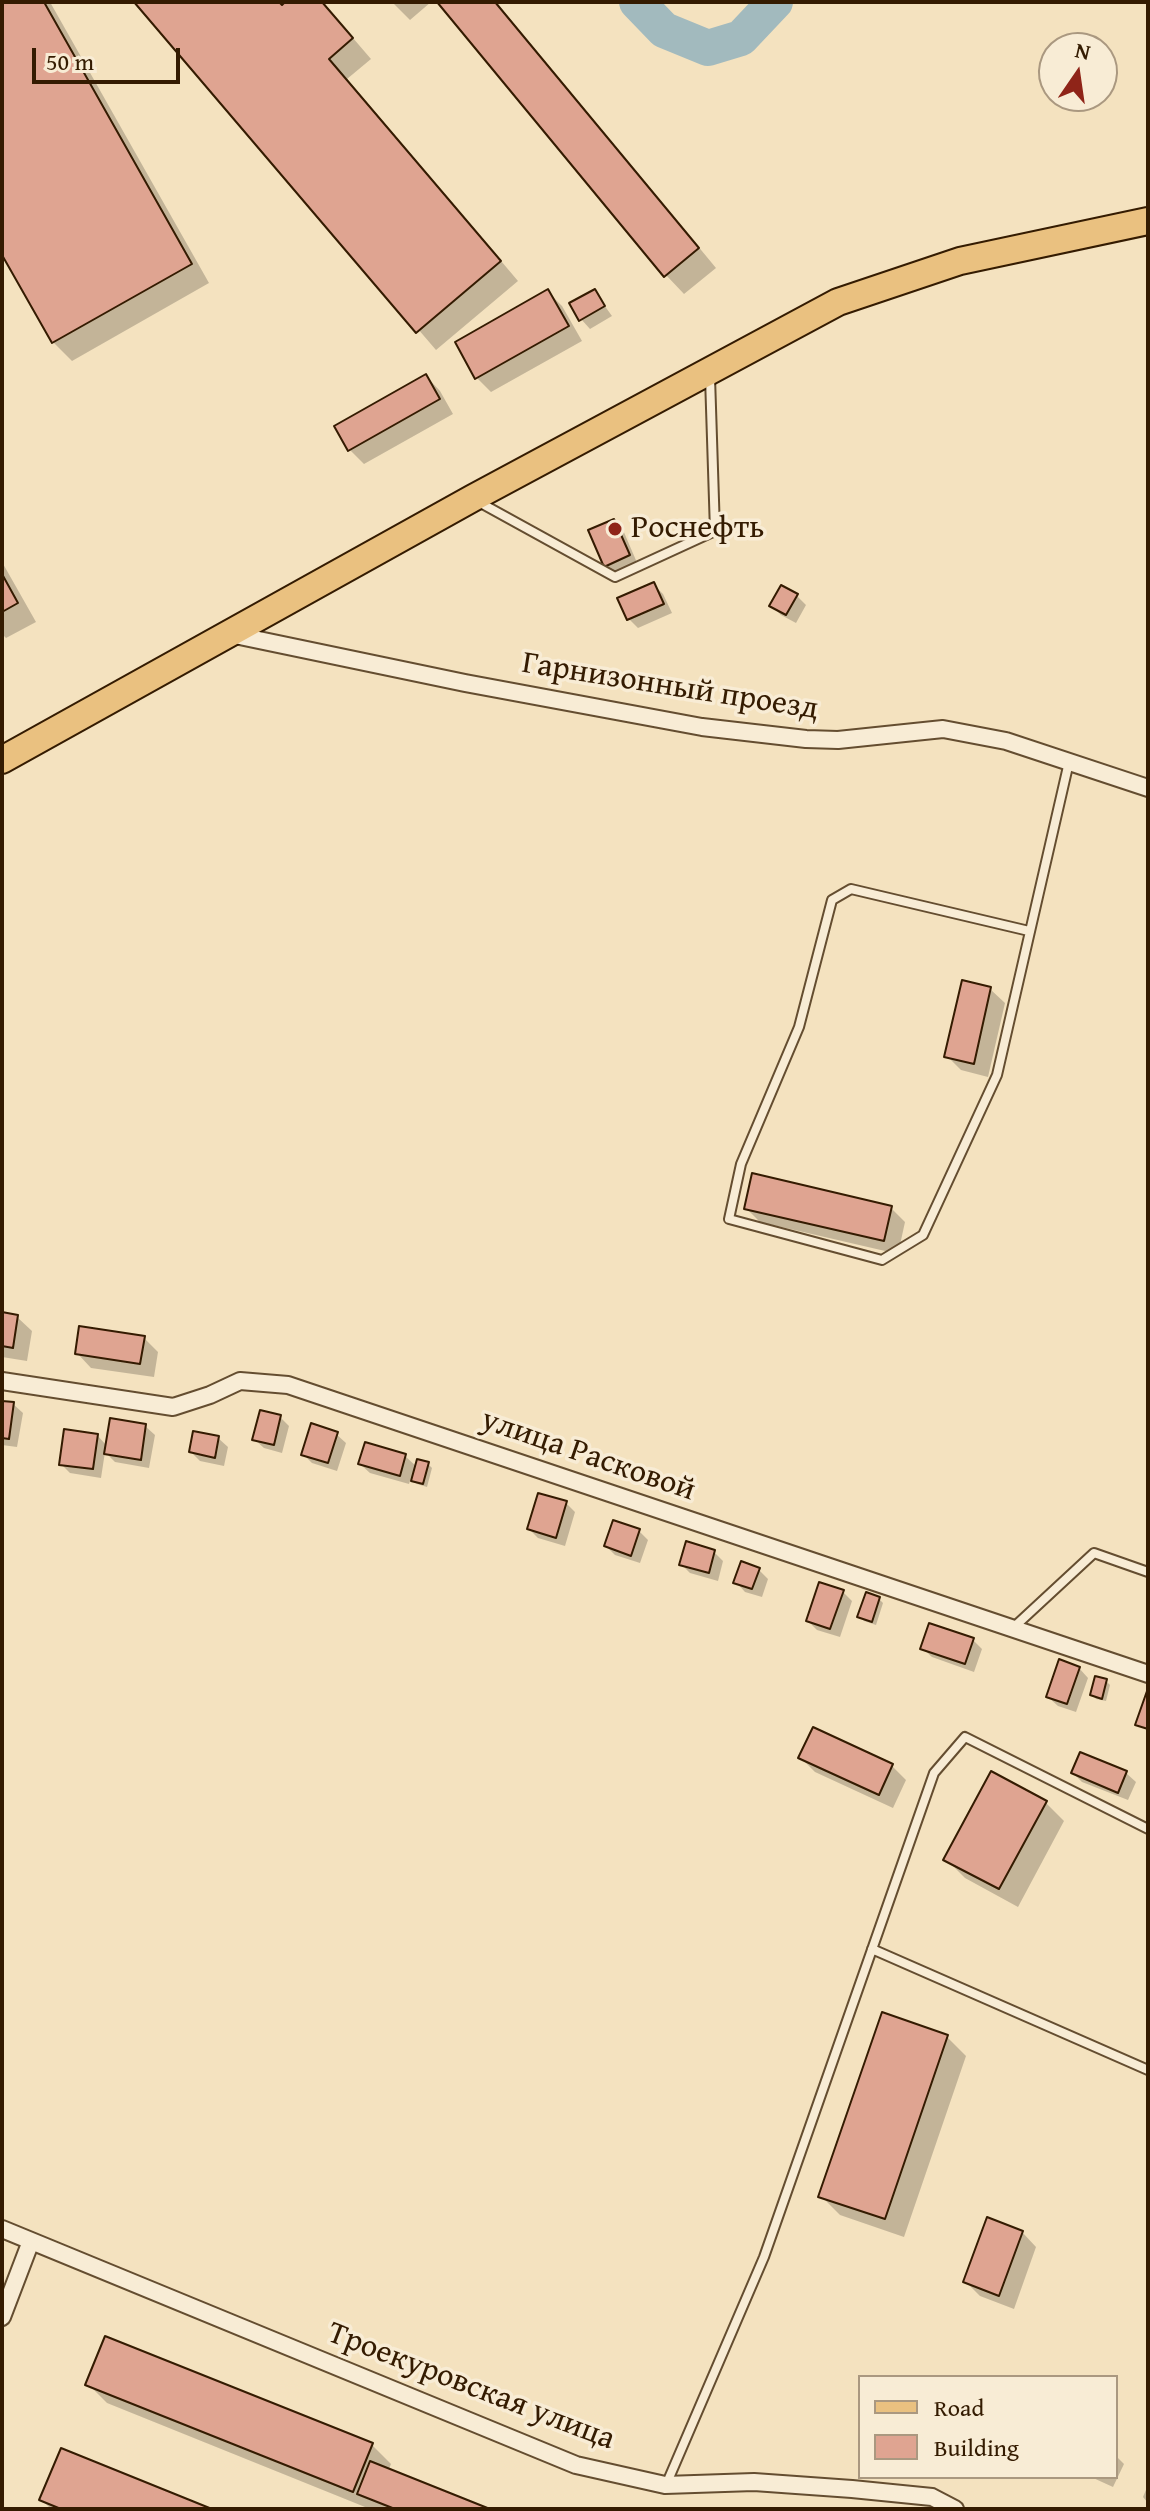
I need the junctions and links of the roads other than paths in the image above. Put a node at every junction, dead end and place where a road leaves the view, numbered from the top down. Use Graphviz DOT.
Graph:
graph roads {
  1 [pos="1148,221"];
  2 [pos="710,370"];
  3 [pos="473,498"];
  4 [pos="229,634"];
  5 [pos="2,760"];
  6 [pos="1070,761"];
  7 [pos="1148,788"];
  8 [pos="1029,931"];
  9 [pos="2,1381"];
  10 [pos="1148,1572"];
  11 [pos="1013,1628"];
  12 [pos="1148,1674"];
  13 [pos="1148,1829"];
  14 [pos="872,1949"];
  15 [pos="1148,2070"];
  16 [pos="2,2229"];
  17 [pos="31,2241"];
  18 [pos="2,2317"];
  19 [pos="665,2485"];
  20 [pos="955,2509"];
  1 -- 2 [label="main road"];
  2 -- 3 [label="main road"];
  2 -- 3 [label="lane"];
  3 -- 4 [label="main road"];
  4 -- 5 [label="main road"];
  4 -- 6 [label="street, Гарнизонный проезд"];
  6 -- 7 [label="street, Гарнизонный проезд"];
  6 -- 8 [label="lane"];
  8 -- 8 [label="lane"];
  9 -- 11 [label="street, улица Расковой"];
  10 -- 11 [label="lane"];
  11 -- 12 [label="street, улица Расковой"];
  13 -- 14 [label="lane"];
  14 -- 15 [label="lane"];
  14 -- 19 [label="lane"];
  16 -- 17 [label="street, Троекуровская улица"];
  17 -- 18 [label="street"];
  17 -- 19 [label="street, Троекуровская улица"];
  19 -- 20 [label="street, Троекуровская улица"];
}
